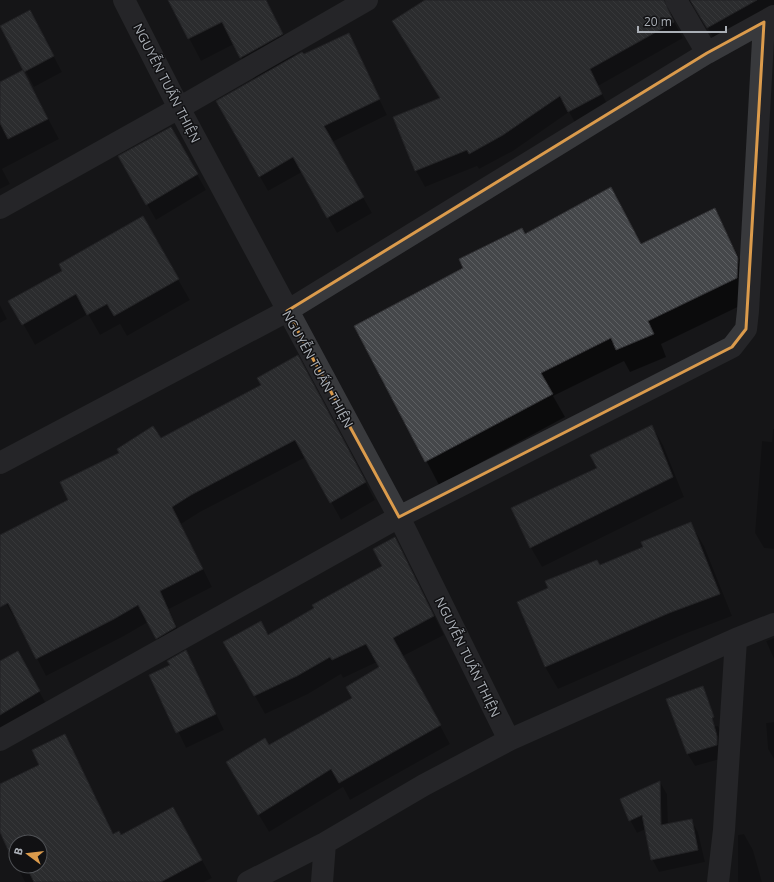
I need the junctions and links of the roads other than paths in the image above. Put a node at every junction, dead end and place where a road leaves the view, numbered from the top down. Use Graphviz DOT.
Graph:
graph roads {
  1 [pos="124,0"];
  2 [pos="366,0"];
  3 [pos="676,0"];
  4 [pos="769,19"];
  5 [pos="707,53"];
  6 [pos="179,108"];
  7 [pos="0,208"];
  8 [pos="287,311"];
  9 [pos="0,463"];
  10 [pos="399,517"];
  11 [pos="774,624"];
  12 [pos="736,639"];
  13 [pos="0,740"];
  14 [pos="509,740"];
  15 [pos="326,843"];
  16 [pos="248,882"];
  17 [pos="322,882"];
  18 [pos="718,882"];
  1 -- 6 [label="street, NGUYỄN TUẤN THIỆN"];
  2 -- 6 [label="street"];
  3 -- 5 [label="street"];
  4 -- 5 [label="street"];
  4 -- 10 [label="street"];
  5 -- 8 [label="street"];
  6 -- 7 [label="street"];
  6 -- 8 [label="street, NGUYỄN TUẤN THIỆN"];
  8 -- 9 [label="street"];
  8 -- 10 [label="street, NGUYỄN TUẤN THIỆN"];
  10 -- 13 [label="street"];
  10 -- 14 [label="street, NGUYỄN TUẤN THIỆN"];
  11 -- 12 [label="street"];
  12 -- 14 [label="street"];
  12 -- 18 [label="street"];
  14 -- 15 [label="street"];
  15 -- 16 [label="street"];
  15 -- 17 [label="street"];
}
